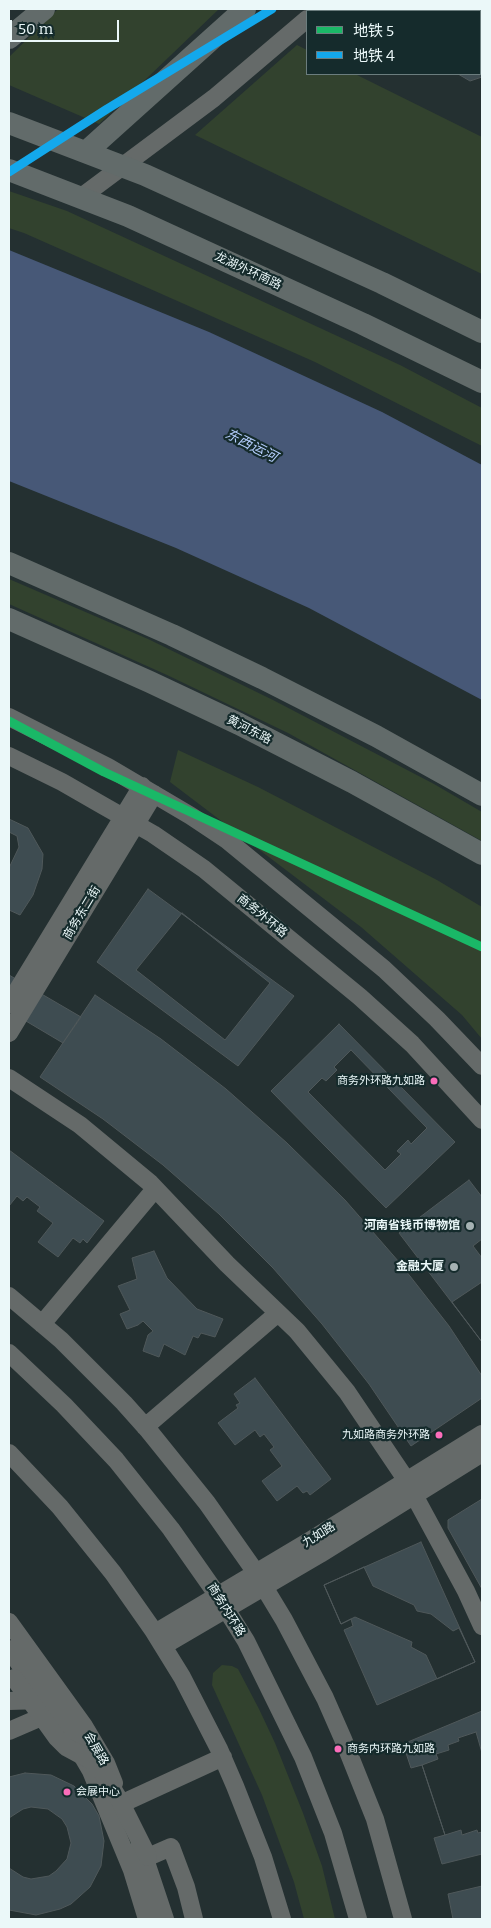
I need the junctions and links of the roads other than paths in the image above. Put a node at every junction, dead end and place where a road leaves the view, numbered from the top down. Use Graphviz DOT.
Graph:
graph roads {
  1 [pos="44,9"];
  2 [pos="245,9"];
  3 [pos="306,20"];
  4 [pos="9,38"];
  5 [pos="9,123"];
  6 [pos="86,152"];
  7 [pos="122,166"];
  8 [pos="9,170"];
  9 [pos="80,198"];
  10 [pos="482,332"];
  11 [pos="482,382"];
  12 [pos="9,563"];
  13 [pos="9,619"];
  14 [pos="9,716"];
  15 [pos="9,756"];
  16 [pos="148,790"];
  17 [pos="482,795"];
  18 [pos="129,820"];
  19 [pos="482,854"];
  20 [pos="9,1004"];
  21 [pos="9,1033"];
  22 [pos="482,1066"];
  23 [pos="9,1078"];
  24 [pos="482,1120"];
  25 [pos="155,1188"];
  26 [pos="9,1296"];
  27 [pos="278,1313"];
  28 [pos="42,1324"];
  29 [pos="9,1353"];
  30 [pos="145,1427"];
  31 [pos="482,1434"];
  32 [pos="482,1452"];
  33 [pos="9,1453"];
  34 [pos="411,1488"];
  35 [pos="260,1580"];
  36 [pos="222,1602"];
  37 [pos="9,1622"];
  38 [pos="482,1626"];
  39 [pos="159,1640"];
  40 [pos="9,1649"];
  41 [pos="11,1675"];
  42 [pos="9,1701"];
  43 [pos="49,1706"];
  44 [pos="9,1731"];
  45 [pos="222,1757"];
  46 [pos="123,1803"];
  47 [pos="147,1919"];
  48 [pos="165,1919"];
  49 [pos="194,1919"];
  50 [pos="282,1919"];
  51 [pos="358,1919"];
  52 [pos="403,1919"];
  1 -- 4 [label="main road"];
  2 -- 6 [label="main road"];
  3 -- 7 [label="street"];
  5 -- 6 [label="main road"];
  6 -- 7 [label="main road"];
  7 -- 9 [label="street"];
  7 -- 10 [label="main road"];
  8 -- 9 [label="main road, 龙湖外环南路"];
  9 -- 11 [label="main road, 龙湖外环南路"];
  12 -- 17 [label="main road"];
  13 -- 19 [label="main road, 黄河东路"];
  14 -- 16 [label="street"];
  15 -- 18 [label="street, 商务外环路"];
  16 -- 18 [label="street, 商务东二街"];
  16 -- 22 [label="street"];
  18 -- 20 [label="street, 商务东二街"];
  18 -- 21 [label="street, 商务东二街"];
  18 -- 24 [label="street, 商务外环路"];
  23 -- 25 [label="street"];
  25 -- 27 [label="street"];
  25 -- 28 [label="street"];
  26 -- 28 [label="street"];
  27 -- 30 [label="street"];
  27 -- 34 [label="street"];
  28 -- 30 [label="street"];
  29 -- 36 [label="street, 商务内环路"];
  30 -- 35 [label="street"];
  31 -- 34 [label="street, 九如路"];
  32 -- 34 [label="street, 九如路"];
  33 -- 39 [label="street"];
  34 -- 35 [label="street, 九如路"];
  34 -- 38 [label="street"];
  35 -- 36 [label="street, 九如路"];
  35 -- 52 [label="street"];
  36 -- 39 [label="street, 九如路"];
  36 -- 51 [label="street, 商务内环路"];
  37 -- 46 [label="street, 会展路"];
  39 -- 45 [label="street"];
  40 -- 43 [label="street, 会展路"];
  41 -- 49 [label="street, bridge"];
  42 -- 43 [label="street"];
  43 -- 44 [label="street"];
  43 -- 47 [label="street, 会展路"];
  45 -- 46 [label="street"];
  45 -- 50 [label="street"];
  46 -- 48 [label="street, 会展路"];
}
